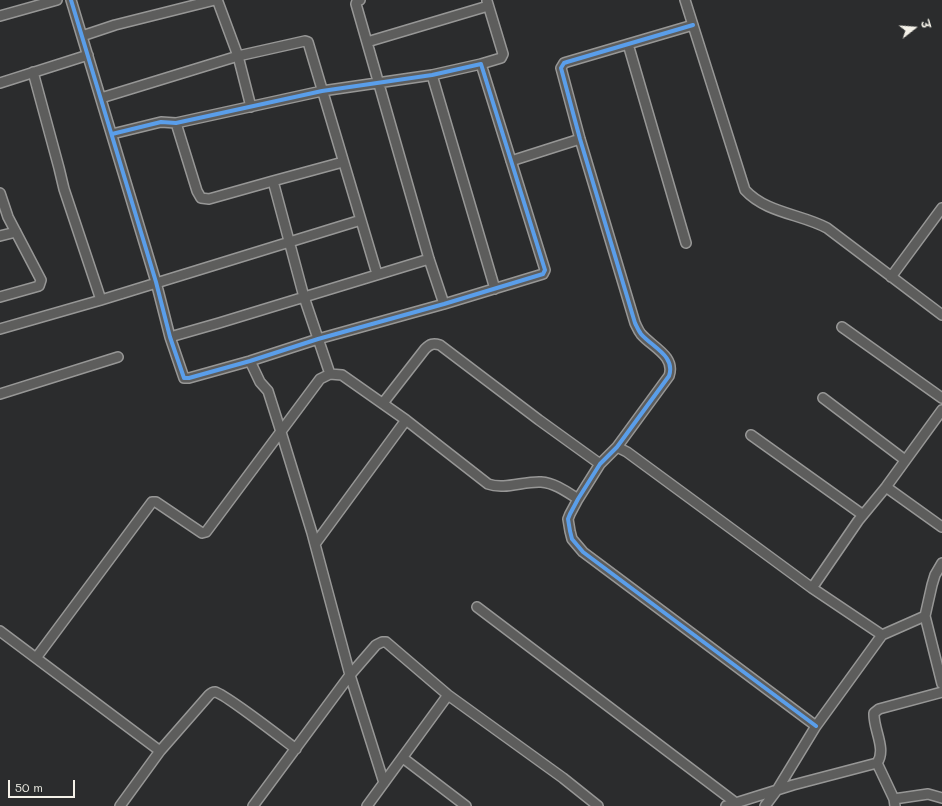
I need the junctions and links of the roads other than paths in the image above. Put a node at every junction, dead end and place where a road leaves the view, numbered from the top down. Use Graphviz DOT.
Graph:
graph roads {
  1 [pos="57,0"];
  2 [pos="71,0"];
  3 [pos="216,0"];
  4 [pos="360,0"];
  5 [pos="685,0"];
  6 [pos="487,3"];
  7 [pos="0,16"];
  8 [pos="693,25"];
  9 [pos="82,36"];
  10 [pos="367,42"];
  11 [pos="628,44"];
  12 [pos="88,55"];
  13 [pos="238,56"];
  14 [pos="481,64"];
  15 [pos="32,72"];
  16 [pos="432,75"];
  17 [pos="0,83"];
  18 [pos="379,84"];
  19 [pos="322,91"];
  20 [pos="101,98"];
  21 [pos="251,107"];
  22 [pos="176,123"];
  23 [pos="112,134"];
  24 [pos="580,139"];
  25 [pos="511,161"];
  26 [pos="343,162"];
  27 [pos="273,181"];
  28 [pos="0,193"];
  29 [pos="1,204"];
  30 [pos="942,208"];
  31 [pos="361,220"];
  32 [pos="16,232"];
  33 [pos="0,236"];
  34 [pos="288,241"];
  35 [pos="686,243"];
  36 [pos="429,259"];
  37 [pos="377,274"];
  38 [pos="891,277"];
  39 [pos="156,282"];
  40 [pos="495,289"];
  41 [pos="0,296"];
  42 [pos="304,297"];
  43 [pos="101,300"];
  44 [pos="444,304"];
  45 [pos="942,315"];
  46 [pos="842,327"];
  47 [pos="0,329"];
  48 [pos="170,337"];
  49 [pos="318,339"];
  50 [pos="118,357"];
  51 [pos="250,361"];
  52 [pos="330,374"];
  53 [pos="0,394"];
  54 [pos="823,398"];
  55 [pos="942,398"];
  56 [pos="383,403"];
  57 [pos="942,410"];
  58 [pos="406,420"];
  59 [pos="281,432"];
  60 [pos="751,435"];
  61 [pos="617,447"];
  62 [pos="905,460"];
  63 [pos="600,464"];
  64 [pos="886,487"];
  65 [pos="578,499"];
  66 [pos="863,515"];
  67 [pos="942,528"];
  68 [pos="315,544"];
  69 [pos="942,563"];
  70 [pos="812,588"];
  71 [pos="478,607"];
  72 [pos="925,616"];
  73 [pos="0,631"];
  74 [pos="882,635"];
  75 [pos="36,658"];
  76 [pos="940,669"];
  77 [pos="350,675"];
  78 [pos="942,684"];
  79 [pos="942,692"];
  80 [pos="448,695"];
  81 [pos="816,726"];
  82 [pos="296,749"];
  83 [pos="160,751"];
  84 [pos="403,758"];
  85 [pos="877,763"];
  86 [pos="384,783"];
  87 [pos="777,790"];
  88 [pos="942,798"];
  89 [pos="894,802"];
  90 [pos="736,803"];
  91 [pos="120,806"];
  92 [pos="253,806"];
  93 [pos="367,806"];
  94 [pos="466,806"];
  95 [pos="598,806"];
  96 [pos="726,806"];
  97 [pos="765,806"];
  1 -- 7 [label="street"];
  2 -- 9 [label="street"];
  3 -- 9 [label="street"];
  3 -- 13 [label="street"];
  4 -- 10 [label="street"];
  5 -- 8 [label="street"];
  6 -- 10 [label="street"];
  6 -- 14 [label="street"];
  8 -- 11 [label="street"];
  8 -- 38 [label="street"];
  9 -- 12 [label="street"];
  10 -- 18 [label="street"];
  11 -- 24 [label="street"];
  11 -- 35 [label="street"];
  12 -- 15 [label="street"];
  12 -- 20 [label="street"];
  13 -- 19 [label="street"];
  13 -- 20 [label="street"];
  13 -- 21 [label="street"];
  14 -- 16 [label="street"];
  14 -- 25 [label="street"];
  15 -- 17 [label="street"];
  15 -- 43 [label="street"];
  16 -- 18 [label="street"];
  16 -- 40 [label="street"];
  18 -- 19 [label="street"];
  18 -- 36 [label="street"];
  19 -- 21 [label="street"];
  19 -- 26 [label="street"];
  20 -- 23 [label="street"];
  21 -- 22 [label="street"];
  22 -- 23 [label="street"];
  22 -- 27 [label="street"];
  23 -- 39 [label="street"];
  24 -- 25 [label="street"];
  24 -- 61 [label="street"];
  25 -- 40 [label="street"];
  26 -- 27 [label="street"];
  26 -- 31 [label="street"];
  27 -- 34 [label="street"];
  28 -- 29 [label="street"];
  29 -- 32 [label="street"];
  30 -- 38 [label="street"];
  31 -- 34 [label="street"];
  31 -- 37 [label="street"];
  32 -- 33 [label="street"];
  32 -- 41 [label="street"];
  34 -- 39 [label="street"];
  34 -- 42 [label="street"];
  36 -- 37 [label="street"];
  36 -- 44 [label="street"];
  37 -- 42 [label="street"];
  38 -- 45 [label="street"];
  39 -- 43 [label="street"];
  39 -- 48 [label="street"];
  40 -- 44 [label="street"];
  42 -- 48 [label="street"];
  42 -- 49 [label="street"];
  43 -- 47 [label="street"];
  44 -- 49 [label="street"];
  46 -- 55 [label="street"];
  48 -- 51 [label="street"];
  49 -- 51 [label="street"];
  49 -- 52 [label="street"];
  50 -- 53 [label="street"];
  51 -- 59 [label="street"];
  52 -- 56 [label="street"];
  52 -- 59 [label="street"];
  54 -- 62 [label="street"];
  56 -- 58 [label="street"];
  56 -- 63 [label="street"];
  57 -- 62 [label="street"];
  58 -- 65 [label="street"];
  58 -- 68 [label="street"];
  59 -- 68 [label="street"];
  59 -- 75 [label="street"];
  60 -- 66 [label="street"];
  61 -- 63 [label="street"];
  61 -- 70 [label="street"];
  62 -- 64 [label="street"];
  63 -- 65 [label="street"];
  64 -- 66 [label="street"];
  64 -- 67 [label="street"];
  65 -- 81 [label="street"];
  66 -- 70 [label="street"];
  68 -- 77 [label="street"];
  69 -- 72 [label="street"];
  70 -- 74 [label="street"];
  71 -- 90 [label="street"];
  72 -- 74 [label="street"];
  72 -- 76 [label="street"];
  73 -- 75 [label="street"];
  74 -- 81 [label="street"];
  75 -- 83 [label="street"];
  76 -- 78 [label="street"];
  77 -- 80 [label="street"];
  77 -- 82 [label="street"];
  77 -- 86 [label="street"];
  79 -- 85 [label="street"];
  80 -- 84 [label="street"];
  80 -- 95 [label="street"];
  81 -- 87 [label="street"];
  82 -- 83 [label="street"];
  82 -- 92 [label="street"];
  83 -- 91 [label="street"];
  84 -- 86 [label="street"];
  84 -- 94 [label="street"];
  85 -- 87 [label="street"];
  85 -- 89 [label="street"];
  86 -- 93 [label="street"];
  87 -- 90 [label="street"];
  87 -- 97 [label="street"];
  88 -- 89 [label="street"];
  90 -- 96 [label="street"];
}
